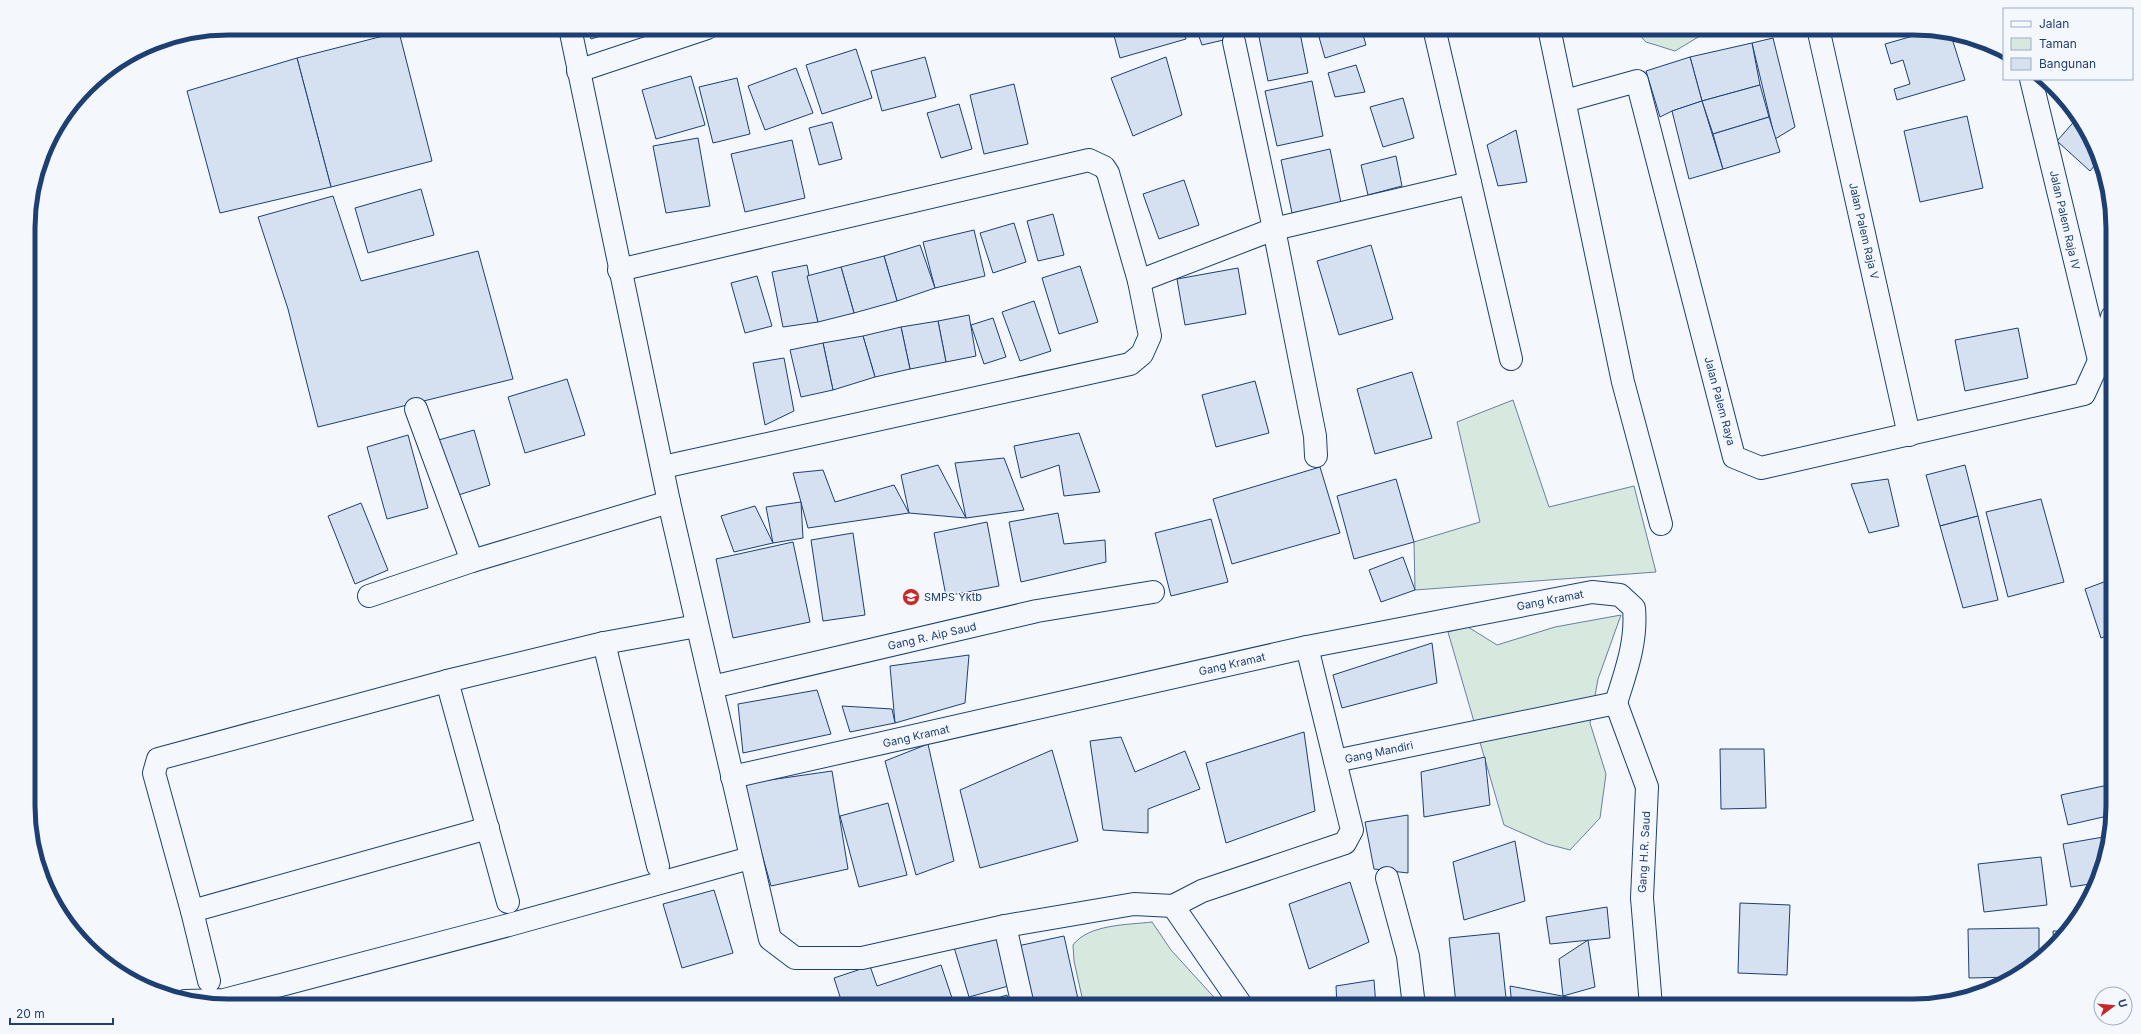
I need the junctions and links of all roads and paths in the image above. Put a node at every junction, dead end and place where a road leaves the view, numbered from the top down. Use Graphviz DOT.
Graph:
graph roads {
  1 [pos="571,35"];
  2 [pos="685,35"];
  3 [pos="1436,35"];
  4 [pos="1551,35"];
  5 [pos="1820,35"];
  6 [pos="1234,42"];
  7 [pos="578,71"];
  8 [pos="2032,80"];
  9 [pos="1565,101"];
  10 [pos="1470,183"];
  11 [pos="1274,229"];
  12 [pos="619,270"];
  13 [pos="1139,281"];
  14 [pos="2106,338"];
  15 [pos="1511,359"];
  16 [pos="2099,362"];
  17 [pos="416,409"];
  18 [pos="1909,435"];
  19 [pos="1316,456"];
  20 [pos="663,467"];
  21 [pos="669,502"];
  22 [pos="1661,524"];
  23 [pos="472,561"];
  24 [pos="1153,592"];
  25 [pos="369,596"];
  26 [pos="697,626"];
  27 [pos="604,643"];
  28 [pos="1307,648"];
  29 [pos="447,681"];
  30 [pos="712,687"];
  31 [pos="1616,703"];
  32 [pos="1335,761"];
  33 [pos="732,777"];
  34 [pos="488,828"];
  35 [pos="750,858"];
  36 [pos="658,866"];
  37 [pos="1387,878"];
  38 [pos="508,902"];
  39 [pos="1173,906"];
  40 [pos="192,910"];
  41 [pos="1005,926"];
  42 [pos="209,981"];
  43 [pos="228,999"];
  44 [pos="1021,999"];
  45 [pos="1237,999"];
  46 [pos="1413,999"];
  47 [pos="1650,999"];
  1 -- 7 [label="street"];
  2 -- 7 [label="street"];
  3 -- 10 [label="street"];
  4 -- 9 [label="street"];
  5 -- 18 [label="street, Jalan Palem Raja V"];
  6 -- 11 [label="street"];
  7 -- 12 [label="street"];
  8 -- 16 [label="street, Jalan Palem Raja IV"];
  9 -- 18 [label="street, Jalan Palem Raya"];
  9 -- 22 [label="street"];
  10 -- 11 [label="street"];
  10 -- 15 [label="street"];
  11 -- 13 [label="street"];
  11 -- 19 [label="street"];
  12 -- 13 [label="street"];
  12 -- 20 [label="street"];
  13 -- 20 [label="street"];
  14 -- 16 [label="street, Jalan Palem Raya"];
  16 -- 18 [label="street, Jalan Palem Raya"];
  17 -- 23 [label="street"];
  20 -- 21 [label="street"];
  21 -- 23 [label="street"];
  21 -- 26 [label="street"];
  23 -- 25 [label="street"];
  24 -- 30 [label="street, Gang R. Aip Saud"];
  26 -- 27 [label="street"];
  26 -- 30 [label="street"];
  27 -- 29 [label="street"];
  27 -- 36 [label="street"];
  28 -- 31 [label="street, Gang Kramat"];
  28 -- 32 [label="street"];
  28 -- 33 [label="street, Gang Kramat"];
  29 -- 34 [label="street"];
  29 -- 40 [label="street"];
  30 -- 33 [label="street"];
  31 -- 32 [label="street, Gang Mandiri"];
  31 -- 47 [label="street, Gang H.R. Saud"];
  32 -- 39 [label="street, Gang Mandiri"];
  33 -- 35 [label="street"];
  34 -- 38 [label="street"];
  34 -- 40 [label="street"];
  35 -- 41 [label="street"];
  35 -- 43 [label="street"];
  37 -- 46 [label="street"];
  39 -- 41 [label="street"];
  39 -- 45 [label="street"];
  40 -- 42 [label="street"];
  41 -- 44 [label="street"];
}
